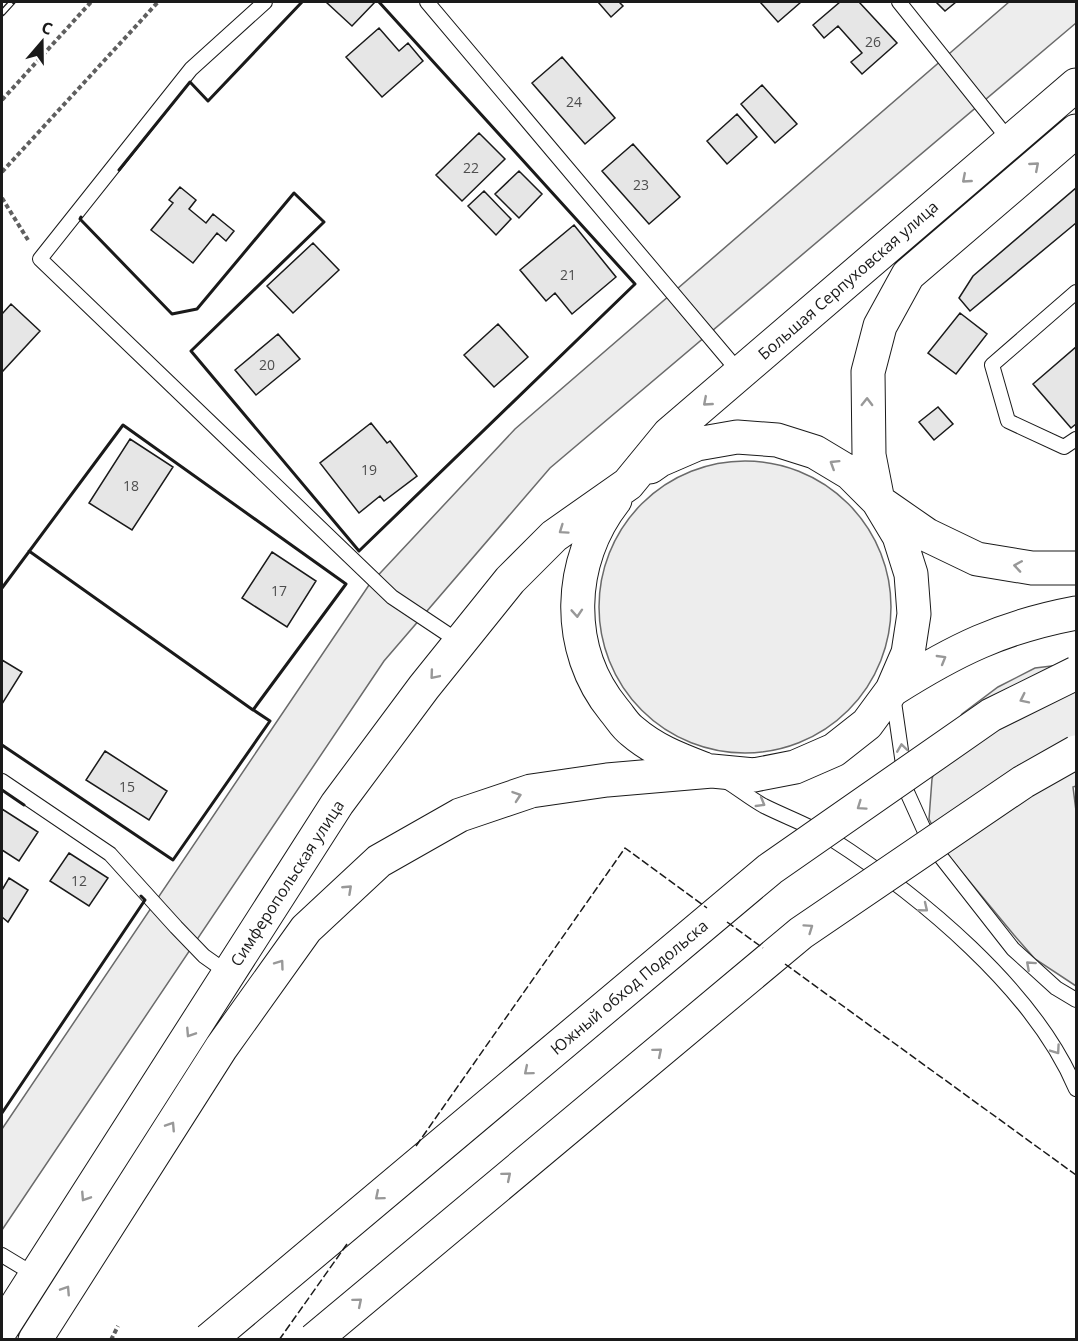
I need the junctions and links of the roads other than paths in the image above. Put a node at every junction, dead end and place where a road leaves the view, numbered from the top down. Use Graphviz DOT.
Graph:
graph roads {
  1 [pos="265,2"];
  2 [pos="427,2"];
  3 [pos="899,2"];
  4 [pos="1077,85"];
  5 [pos="1077,131"];
  6 [pos="1010,141"];
  7 [pos="1077,292"];
  8 [pos="740,374"];
  9 [pos="1077,439"];
  10 [pos="628,484"];
  11 [pos="878,501"];
  12 [pos="1077,568"];
  13 [pos="1077,613"];
  14 [pos="461,643"];
  15 [pos="1077,673"];
  16 [pos="892,690"];
  17 [pos="1077,752"];
  18 [pos="712,771"];
  19 [pos="2,781"];
  20 [pos="228,973"];
  21 [pos="1077,1000"];
  22 [pos="1077,1089"];
  23 [pos="2,1255"];
  24 [pos="34,1275"];
  25 [pos="2,1328"];
  26 [pos="35,1340"];
  27 [pos="209,1340"];
  28 [pos="314,1340"];
  1 -- 14 [label="lane"];
  2 -- 8 [label="lane"];
  3 -- 6 [label="lane"];
  4 -- 6 [label="main road, Большая Серпуховская улица"];
  11 -- 5 [label="main road, one-way"];
  6 -- 8 [label="main road, Большая Серпуховская улица, one-way"];
  7 -- 9 [label="lane"];
  8 -- 10 [label="main road, Большая Серпуховская улица, one-way"];
  11 -- 10 [label="main road, one-way"];
  10 -- 14 [label="main road, Симферопольская улица, one-way"];
  10 -- 18 [label="main road, one-way"];
  12 -- 11 [label="main road, one-way"];
  11 -- 16 [label="main road"];
  16 -- 13 [label="main road, one-way"];
  14 -- 20 [label="main road, Симферопольская улица, one-way"];
  15 -- 27 [label="main road, Южный обход Подольска, one-way, bridge"];
  16 -- 18 [label="main road"];
  21 -- 16 [label="lane, one-way"];
  28 -- 17 [label="main road, one-way, bridge"];
  18 -- 22 [label="lane, one-way"];
  26 -- 18 [label="main road, one-way"];
  19 -- 20 [label="lane"];
  20 -- 24 [label="main road, Симферопольская улица, one-way"];
  23 -- 24 [label="lane"];
  24 -- 25 [label="main road, Симферопольская улица"];
}
